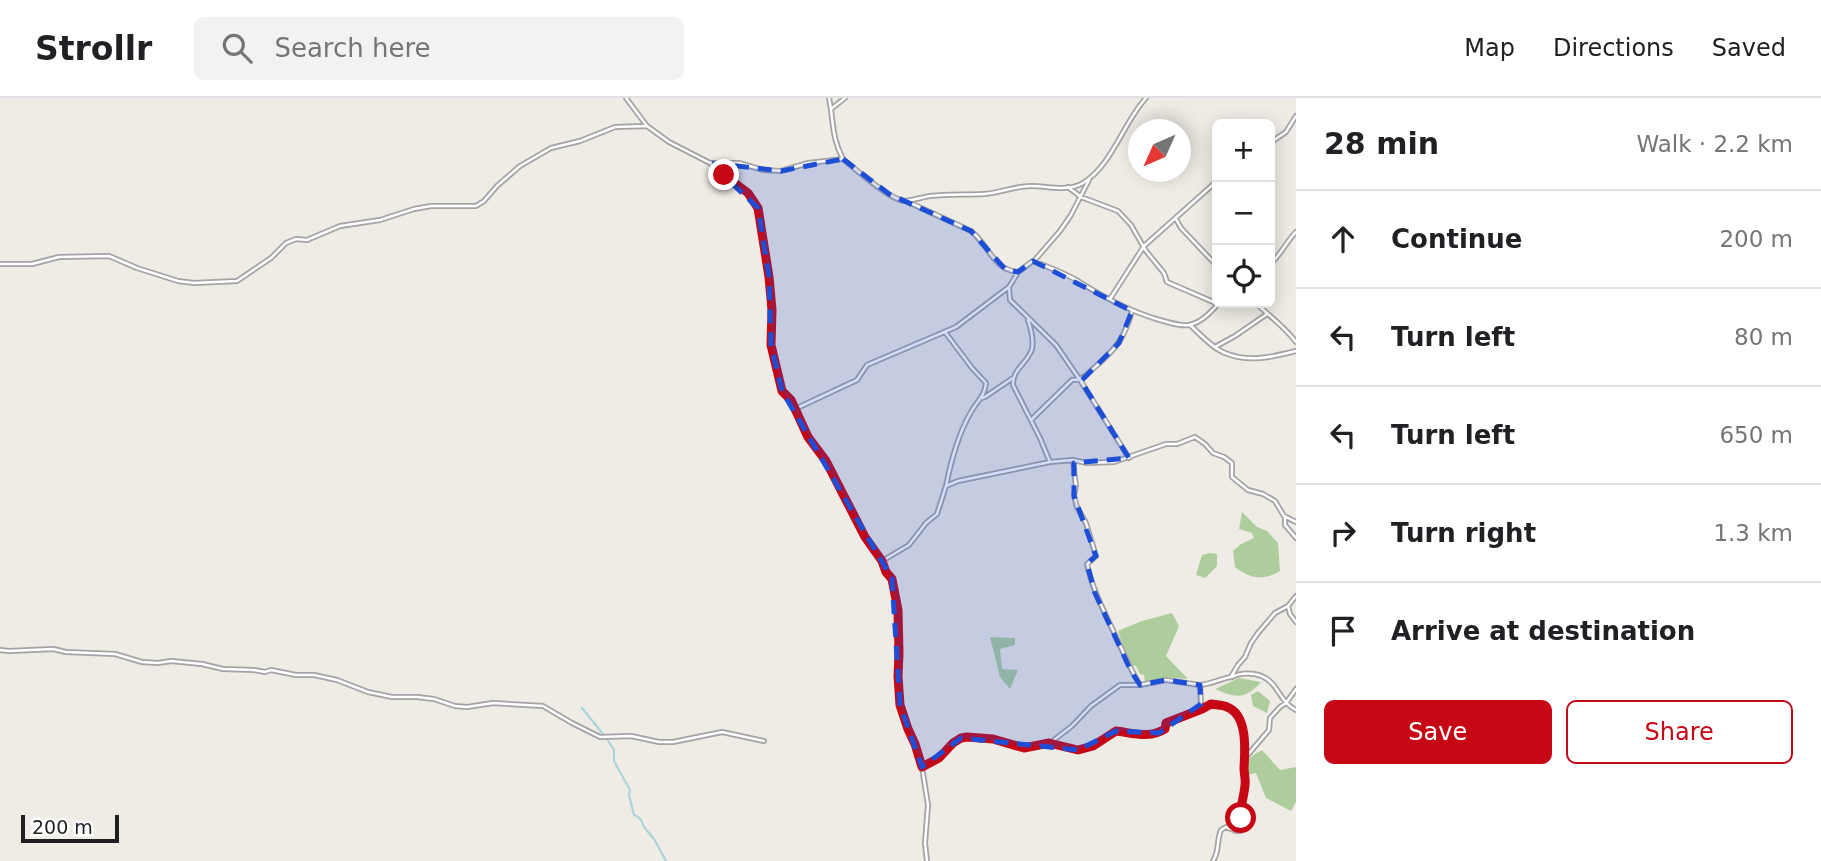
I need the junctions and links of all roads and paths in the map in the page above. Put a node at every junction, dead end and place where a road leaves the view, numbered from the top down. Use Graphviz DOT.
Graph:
graph roads {
  1 [pos="626,98"];
  2 [pos="829,98"];
  3 [pos="845,98"];
  4 [pos="1146,98"];
  5 [pos="831,109"];
  6 [pos="1296,116"];
  7 [pos="646,126"];
  8 [pos="1275,140"];
  9 [pos="843,159"];
  10 [pos="709,163"];
  11 [pos="1091,177"];
  12 [pos="1216,182"];
  13 [pos="1068,187"];
  14 [pos="1081,197"];
  15 [pos="904,201"];
  16 [pos="1175,218"];
  17 [pos="1296,232"];
  18 [pos="1144,246"];
  19 [pos="1275,260"];
  20 [pos="1033,261"];
  21 [pos="1212,261"];
  22 [pos="0,264"];
  23 [pos="1018,272"];
  24 [pos="1009,286"];
  25 [pos="1110,299"];
  26 [pos="1212,300"];
  27 [pos="1213,308"];
  28 [pos="1261,308"];
  29 [pos="1132,311"];
  30 [pos="1267,314"];
  31 [pos="1027,317"];
  32 [pos="1190,325"];
  33 [pos="945,332"];
  34 [pos="1296,342"];
  35 [pos="1215,347"];
  36 [pos="1296,351"];
  37 [pos="1013,378"];
  38 [pos="1080,380"];
  39 [pos="982,398"];
  40 [pos="795,409"];
  41 [pos="1031,420"];
  42 [pos="1129,458"];
  43 [pos="1073,460"];
  44 [pos="1050,462"];
  45 [pos="946,486"];
  46 [pos="1284,516"];
  47 [pos="1296,522"];
  48 [pos="1296,538"];
  49 [pos="882,561"];
  50 [pos="1296,596"];
  51 [pos="1288,606"];
  52 [pos="1296,622"];
  53 [pos="0,650"];
  54 [pos="1231,677"];
  55 [pos="1140,685"];
  56 [pos="1200,685"];
  57 [pos="1296,689"];
  58 [pos="1286,703"];
  59 [pos="1296,710"];
  60 [pos="1193,713"];
  61 [pos="764,741"];
  62 [pos="1049,743"];
  63 [pos="1246,757"];
  64 [pos="922,767"];
  65 [pos="927,861"];
  66 [pos="1213,861"];
  1 -- 7 [label="street"];
  2 -- 5 [label="street"];
  3 -- 5 [label="street"];
  4 -- 11 [label="street"];
  5 -- 9 [label="street"];
  6 -- 8 [label="street"];
  7 -- 10 [label="street"];
  7 -- 22 [label="street"];
  9 -- 10 [label="street"];
  9 -- 15 [label="street"];
  10 -- 40 [label="street"];
  11 -- 13 [label="street"];
  11 -- 14 [label="street"];
  12 -- 16 [label="street"];
  13 -- 14 [label="street"];
  13 -- 15 [label="street"];
  14 -- 18 [label="street"];
  14 -- 20 [label="street"];
  15 -- 23 [label="street"];
  16 -- 18 [label="street"];
  16 -- 21 [label="street"];
  17 -- 19 [label="street"];
  18 -- 25 [label="street"];
  18 -- 26 [label="street"];
  20 -- 23 [label="street"];
  20 -- 25 [label="street"];
  23 -- 24 [label="street"];
  24 -- 31 [label="street"];
  24 -- 33 [label="street"];
  25 -- 29 [label="street"];
  27 -- 32 [label="street"];
  28 -- 30 [label="street"];
  29 -- 32 [label="street"];
  29 -- 38 [label="street"];
  30 -- 34 [label="street"];
  30 -- 35 [label="street"];
  31 -- 37 [label="street"];
  31 -- 38 [label="street"];
  32 -- 35 [label="street"];
  33 -- 39 [label="street"];
  33 -- 40 [label="street"];
  35 -- 36 [label="street"];
  37 -- 39 [label="street"];
  37 -- 41 [label="street"];
  38 -- 41 [label="street"];
  38 -- 42 [label="street"];
  39 -- 45 [label="street"];
  40 -- 49 [label="street"];
  41 -- 44 [label="street"];
  42 -- 43 [label="street"];
  42 -- 46 [label="street"];
  43 -- 44 [label="street"];
  43 -- 55 [label="street"];
  44 -- 45 [label="street"];
  45 -- 49 [label="street"];
  46 -- 47 [label="street"];
  46 -- 48 [label="street"];
  49 -- 64 [label="street"];
  50 -- 51 [label="street"];
  51 -- 52 [label="street"];
  51 -- 54 [label="street"];
  53 -- 61 [label="street"];
  54 -- 56 [label="street"];
  54 -- 58 [label="street"];
  55 -- 56 [label="street"];
  55 -- 62 [label="street"];
  56 -- 60 [label="street"];
  57 -- 58 [label="street"];
  58 -- 59 [label="street"];
  58 -- 63 [label="street"];
  60 -- 62 [label="street"];
  60 -- 63 [label="street"];
  62 -- 64 [label="street"];
  63 -- 66 [label="street"];
  64 -- 65 [label="street"];
}
